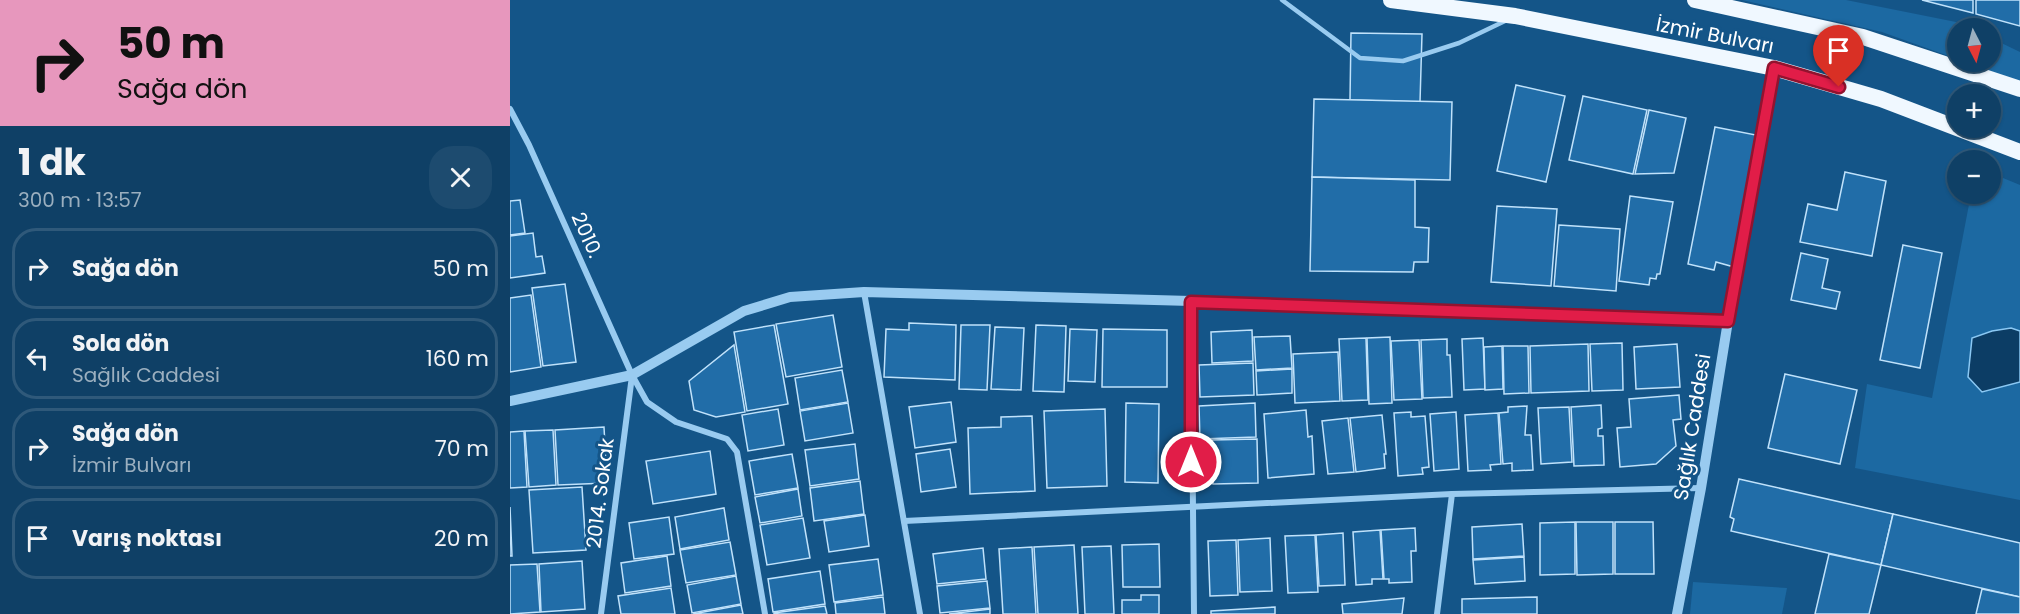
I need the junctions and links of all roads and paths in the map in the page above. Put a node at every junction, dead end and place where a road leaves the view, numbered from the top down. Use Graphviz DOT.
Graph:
graph roads {
  1 [pos="1282,0"];
  2 [pos="1391,0"];
  3 [pos="1695,0"];
  4 [pos="1515,16"];
  5 [pos="1774,68"];
  6 [pos="2020,89"];
  7 [pos="510,109"];
  8 [pos="2020,152"];
  9 [pos="864,292"];
  10 [pos="1191,302"];
  11 [pos="1728,321"];
  12 [pos="632,375"];
  13 [pos="510,401"];
  14 [pos="1701,488"];
  15 [pos="1452,494"];
  16 [pos="1192,508"];
  17 [pos="904,520"];
  18 [pos="601,614"];
  19 [pos="765,614"];
  20 [pos="920,614"];
  21 [pos="1194,614"];
  22 [pos="1437,614"];
  23 [pos="1677,614"];
  1 -- 4 [label="lane"];
  2 -- 4 [label="highway, İzmir Bulvarı"];
  3 -- 6 [label="highway, İzmir Bulvarı"];
  4 -- 5 [label="highway, İzmir Bulvarı"];
  5 -- 8 [label="highway, İzmir Bulvarı"];
  5 -- 11 [label="street, Sağlık Caddesi"];
  7 -- 12 [label="street, 2010."];
  9 -- 10 [label="street"];
  9 -- 12 [label="street"];
  9 -- 17 [label="street"];
  10 -- 11 [label="street"];
  10 -- 16 [label="street"];
  11 -- 14 [label="street, Sağlık Caddesi"];
  12 -- 13 [label="street"];
  12 -- 18 [label="street, 2014. Sokak"];
  12 -- 19 [label="street, 2010."];
  14 -- 15 [label="street"];
  14 -- 23 [label="street, Sağlık Caddesi"];
  15 -- 16 [label="street"];
  15 -- 22 [label="street"];
  16 -- 17 [label="street"];
  16 -- 21 [label="street"];
  17 -- 20 [label="street"];
}
